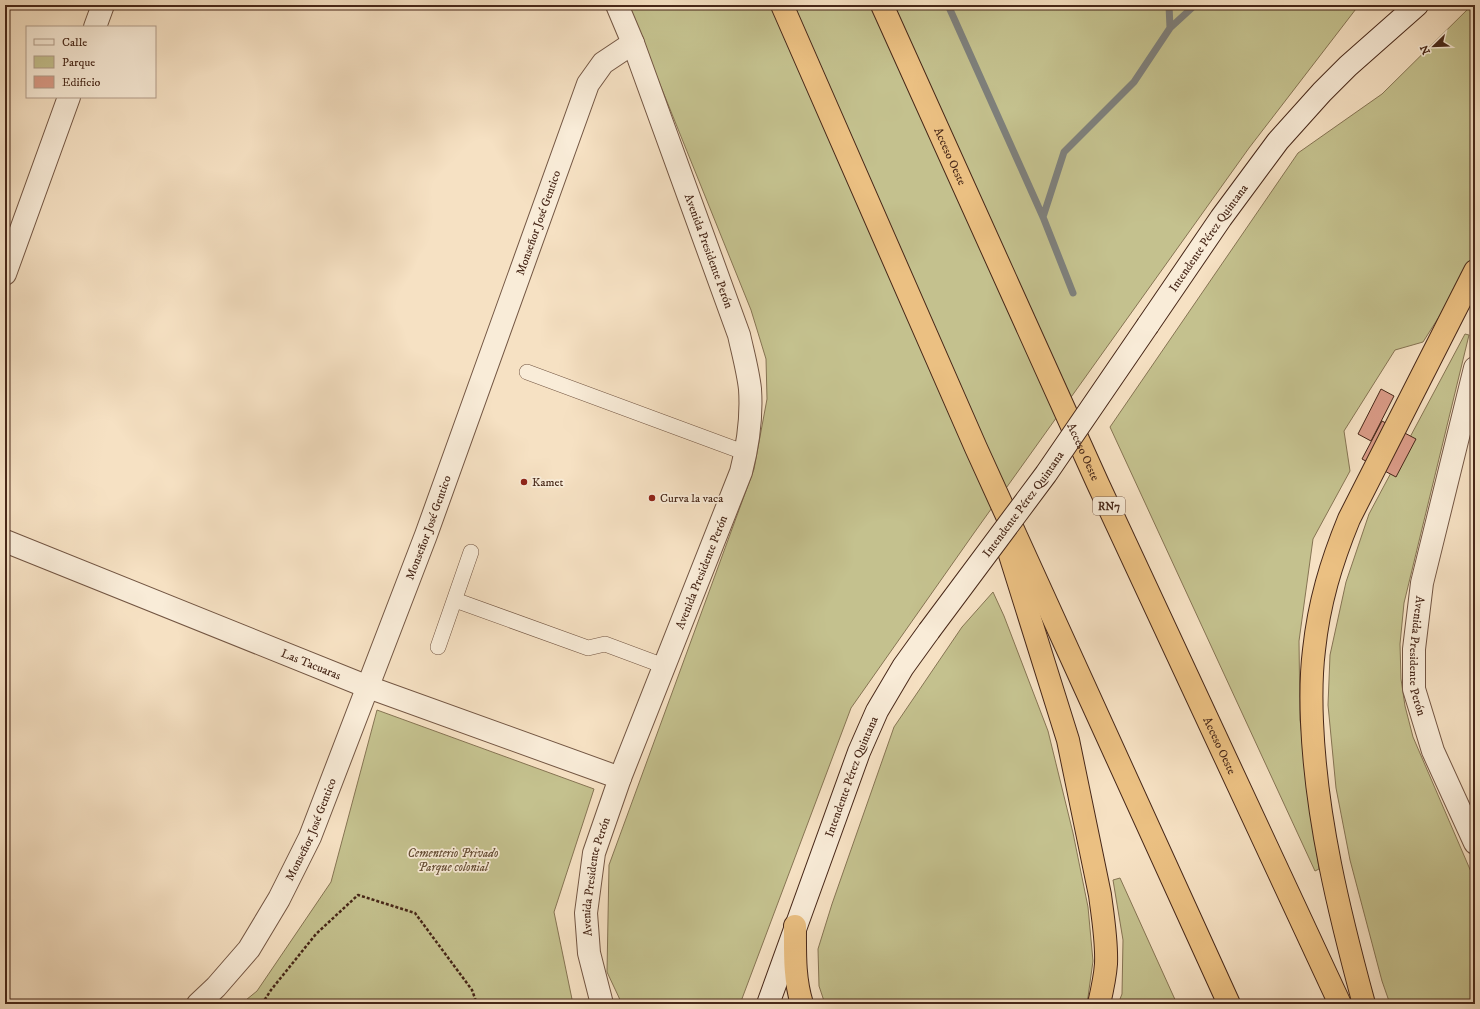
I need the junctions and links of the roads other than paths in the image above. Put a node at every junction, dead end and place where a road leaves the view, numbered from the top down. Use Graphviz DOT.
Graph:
graph roads {
  1 [pos="103,5"];
  2 [pos="617,5"];
  3 [pos="782,5"];
  4 [pos="882,5"];
  5 [pos="1392,5"];
  6 [pos="1417,5"];
  7 [pos="95,26"];
  8 [pos="1375,42"];
  9 [pos="633,43"];
  10 [pos="70,98"];
  11 [pos="1475,271"];
  12 [pos="5,274"];
  13 [pos="1475,368"];
  14 [pos="527,372"];
  15 [pos="976,448"];
  16 [pos="746,453"];
  17 [pos="5,541"];
  18 [pos="471,552"];
  19 [pos="455,600"];
  20 [pos="438,648"];
  21 [pos="664,666"];
  22 [pos="368,687"];
  23 [pos="620,778"];
  24 [pos="1475,843"];
  25 [pos="795,926"];
  26 [pos="198,1004"];
  27 [pos="602,1004"];
  28 [pos="768,1004"];
  29 [pos="802,1004"];
  30 [pos="1099,1004"];
  31 [pos="1228,1004"];
  32 [pos="1340,1004"];
  33 [pos="1364,1004"];
  1 -- 7 [label="street"];
  2 -- 9 [label="street, Avenida Presidente Perón"];
  3 -- 15 [label="highway"];
  4 -- 32 [label="highway, Acceso Oeste / RN7"];
  5 -- 8 [label="street"];
  6 -- 8 [label="street, Intendente Pérez Quintana"];
  8 -- 25 [label="street, Intendente Pérez Quintana, bridge"];
  9 -- 16 [label="street, Avenida Presidente Perón"];
  9 -- 22 [label="street, Monseñor José Gentico"];
  10 -- 12 [label="street"];
  11 -- 33 [label="highway"];
  13 -- 24 [label="street, Avenida Presidente Perón"];
  14 -- 16 [label="lane"];
  15 -- 30 [label="highway"];
  15 -- 31 [label="highway"];
  16 -- 21 [label="street, Avenida Presidente Perón"];
  17 -- 22 [label="street, Las Tacuaras"];
  18 -- 19 [label="lane"];
  19 -- 20 [label="lane"];
  19 -- 21 [label="lane"];
  21 -- 23 [label="street, Avenida Presidente Perón"];
  22 -- 23 [label="street, Las Tacuaras"];
  22 -- 26 [label="street, Monseñor José Gentico"];
  23 -- 27 [label="street, Avenida Presidente Perón"];
  25 -- 28 [label="street, Intendente Pérez Quintana"];
  25 -- 29 [label="highway"];
}
